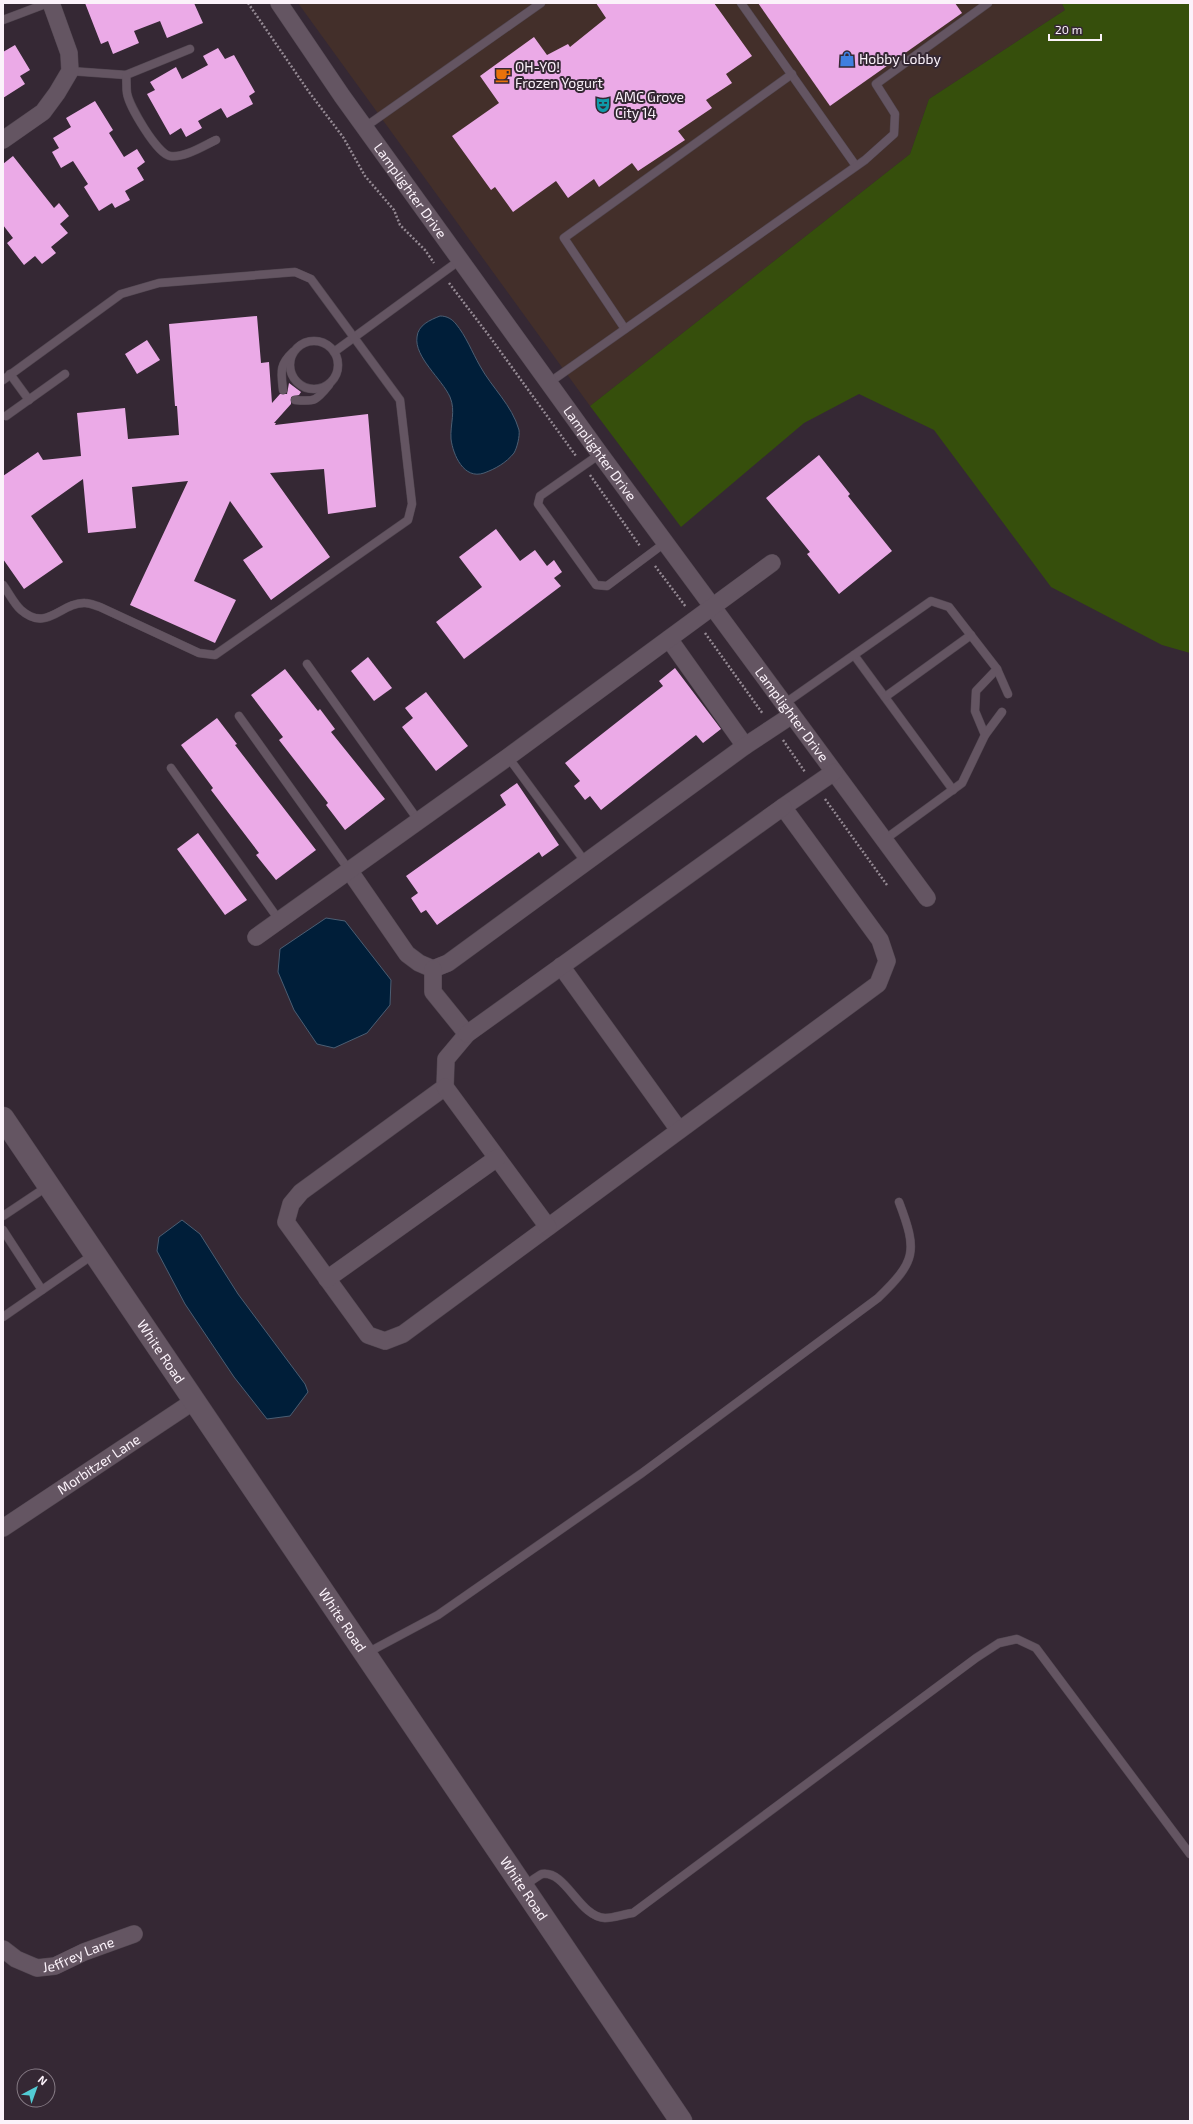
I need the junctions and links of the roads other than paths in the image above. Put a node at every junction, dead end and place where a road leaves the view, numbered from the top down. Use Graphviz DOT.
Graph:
graph roads {
  1 [pos="50,3"];
  2 [pos="279,3"];
  3 [pos="541,3"];
  4 [pos="741,3"];
  5 [pos="988,3"];
  6 [pos="3,20"];
  7 [pos="190,49"];
  8 [pos="70,71"];
  9 [pos="792,74"];
  10 [pos="126,75"];
  11 [pos="365,127"];
  12 [pos="3,140"];
  13 [pos="216,140"];
  14 [pos="856,166"];
  15 [pos="460,260"];
  16 [pos="625,329"];
  17 [pos="354,338"];
  18 [pos="295,351"];
  19 [pos="334,352"];
  20 [pos="10,374"];
  21 [pos="65,374"];
  22 [pos="3,380"];
  23 [pos="331,382"];
  24 [pos="550,382"];
  25 [pos="283,390"];
  26 [pos="29,400"];
  27 [pos="295,400"];
  28 [pos="6,416"];
  29 [pos="600,454"];
  30 [pos="666,542"];
  31 [pos="772,563"];
  32 [pos="3,585"];
  33 [pos="713,605"];
  34 [pos="970,635"];
  35 [pos="669,639"];
  36 [pos="854,654"];
  37 [pos="307,664"];
  38 [pos="997,669"];
  39 [pos="1008,694"];
  40 [pos="885,697"];
  41 [pos="788,709"];
  42 [pos="1002,712"];
  43 [pos="239,716"];
  44 [pos="985,735"];
  45 [pos="745,746"];
  46 [pos="508,757"];
  47 [pos="171,768"];
  48 [pos="834,772"];
  49 [pos="953,790"];
  50 [pos="783,807"];
  51 [pos="418,820"];
  52 [pos="884,840"];
  53 [pos="586,863"];
  54 [pos="349,870"];
  55 [pos="927,898"];
  56 [pos="279,920"];
  57 [pos="256,937"];
  58 [pos="561,966"];
  59 [pos="433,968"];
  60 [pos="467,1034"];
  61 [pos="445,1087"];
  62 [pos="3,1118"];
  63 [pos="679,1130"];
  64 [pos="497,1158"];
  65 [pos="49,1185"];
  66 [pos="899,1202"];
  67 [pos="3,1216"];
  68 [pos="548,1227"];
  69 [pos="3,1230"];
  70 [pos="95,1254"];
  71 [pos="327,1279"];
  72 [pos="42,1290"];
  73 [pos="3,1317"];
  74 [pos="194,1401"];
  75 [pos="3,1528"];
  76 [pos="366,1653"];
  77 [pos="1190,1854"];
  78 [pos="523,1886"];
  79 [pos="134,1934"];
  80 [pos="3,1949"];
  81 [pos="682,2121"];
  1 -- 6 [label="lane"];
  1 -- 8 [label="street"];
  2 -- 11 [label="street, Lamplighter Drive"];
  3 -- 11 [label="lane"];
  4 -- 9 [label="lane"];
  5 -- 14 [label="lane"];
  7 -- 10 [label="lane"];
  8 -- 10 [label="lane"];
  8 -- 12 [label="street"];
  9 -- 14 [label="lane"];
  9 -- 16 [label="lane"];
  10 -- 13 [label="lane"];
  11 -- 15 [label="street, Lamplighter Drive"];
  14 -- 16 [label="lane"];
  15 -- 17 [label="lane"];
  15 -- 24 [label="street, Lamplighter Drive"];
  16 -- 24 [label="lane"];
  17 -- 19 [label="lane"];
  17 -- 20 [label="lane"];
  17 -- 32 [label="lane"];
  18 -- 19 [label="lane"];
  18 -- 23 [label="lane"];
  18 -- 25 [label="lane"];
  19 -- 23 [label="lane"];
  20 -- 22 [label="lane"];
  20 -- 26 [label="lane"];
  21 -- 26 [label="lane"];
  23 -- 27 [label="lane"];
  24 -- 29 [label="street, Lamplighter Drive"];
  26 -- 28 [label="lane"];
  29 -- 30 [label="street, Lamplighter Drive"];
  29 -- 30 [label="lane"];
  30 -- 33 [label="street, Lamplighter Drive"];
  31 -- 33 [label="street"];
  33 -- 35 [label="street"];
  33 -- 41 [label="street, Lamplighter Drive"];
  34 -- 36 [label="lane"];
  34 -- 38 [label="lane"];
  34 -- 40 [label="lane"];
  35 -- 45 [label="street"];
  35 -- 46 [label="street"];
  36 -- 40 [label="lane"];
  36 -- 41 [label="lane"];
  37 -- 51 [label="lane"];
  38 -- 39 [label="lane"];
  38 -- 44 [label="lane"];
  40 -- 49 [label="lane"];
  41 -- 45 [label="street"];
  41 -- 48 [label="street, Lamplighter Drive"];
  42 -- 44 [label="lane"];
  43 -- 54 [label="lane"];
  44 -- 49 [label="lane"];
  45 -- 53 [label="street"];
  46 -- 51 [label="street"];
  46 -- 53 [label="lane"];
  47 -- 56 [label="lane"];
  48 -- 50 [label="street"];
  48 -- 52 [label="street, Lamplighter Drive"];
  49 -- 52 [label="lane"];
  50 -- 58 [label="street"];
  50 -- 63 [label="street"];
  51 -- 54 [label="street"];
  52 -- 55 [label="street, Lamplighter Drive"];
  53 -- 59 [label="street"];
  54 -- 56 [label="street"];
  54 -- 59 [label="street"];
  56 -- 57 [label="street"];
  58 -- 60 [label="street"];
  58 -- 63 [label="street"];
  59 -- 60 [label="street"];
  60 -- 61 [label="street"];
  61 -- 64 [label="street"];
  61 -- 71 [label="street"];
  62 -- 65 [label="street, White Road"];
  63 -- 68 [label="street"];
  64 -- 68 [label="street"];
  64 -- 71 [label="street"];
  65 -- 67 [label="lane"];
  65 -- 70 [label="street, White Road"];
  66 -- 76 [label="lane"];
  68 -- 71 [label="street"];
  69 -- 72 [label="lane"];
  70 -- 72 [label="lane"];
  70 -- 74 [label="street, White Road"];
  72 -- 73 [label="lane"];
  74 -- 75 [label="street, Morbitzer Lane"];
  74 -- 76 [label="street, White Road"];
  76 -- 78 [label="street, White Road"];
  77 -- 78 [label="lane"];
  78 -- 81 [label="street, White Road"];
  79 -- 80 [label="street, Jeffrey Lane"];
}
